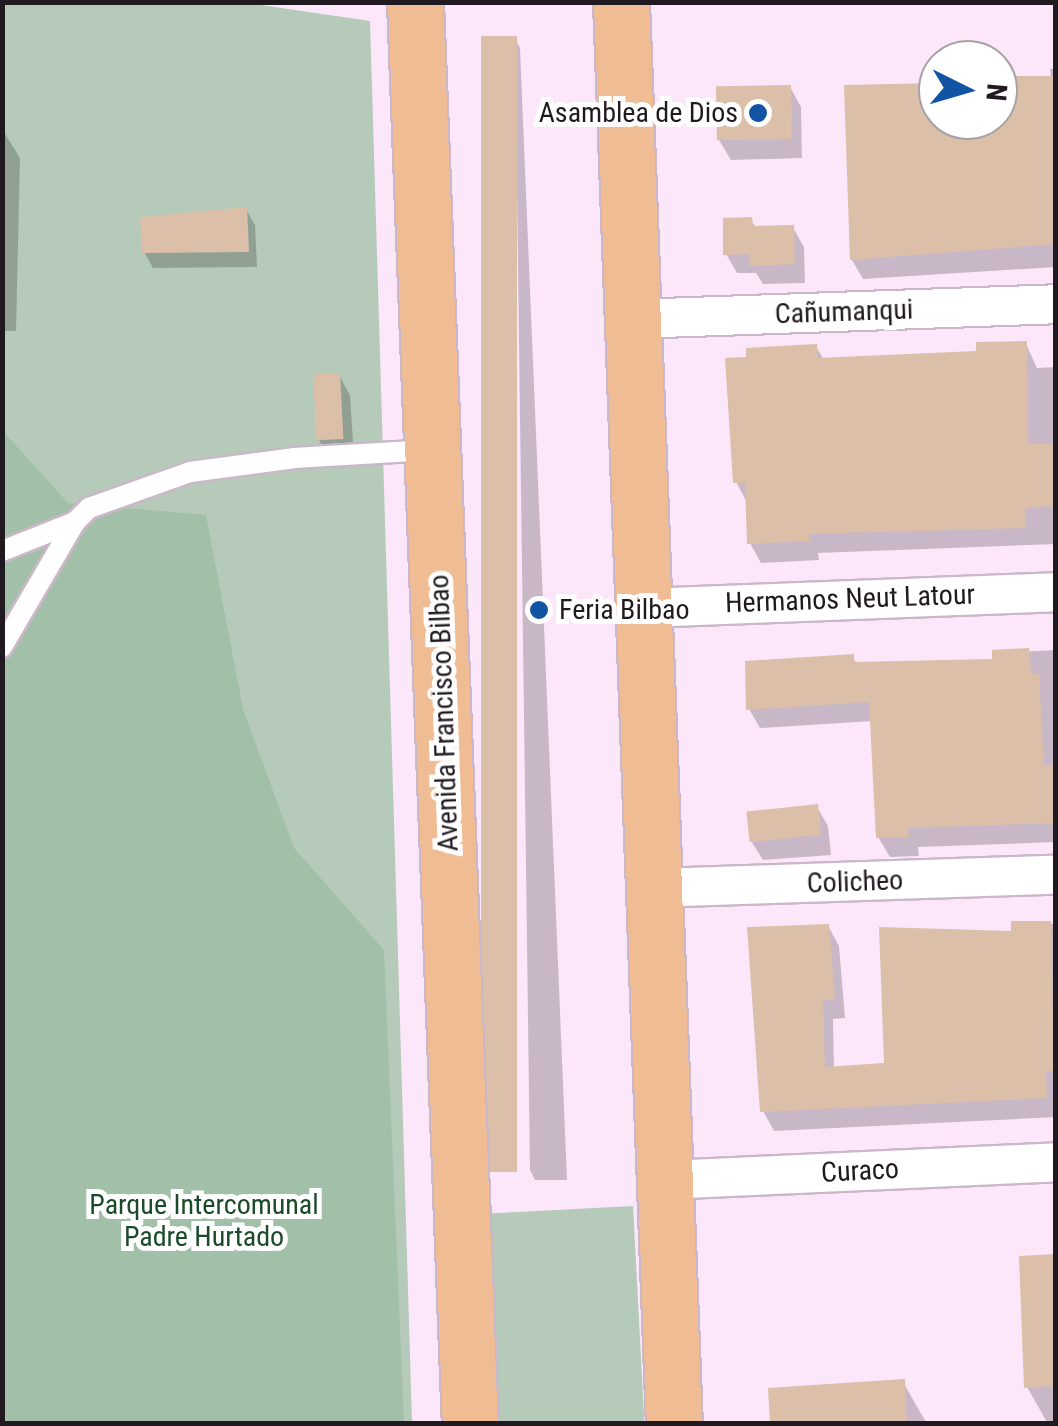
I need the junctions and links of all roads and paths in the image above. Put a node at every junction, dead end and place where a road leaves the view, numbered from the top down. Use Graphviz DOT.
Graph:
graph roads {
  1 [pos="415,2"];
  2 [pos="621,2"];
  3 [pos="1056,304"];
  4 [pos="633,319"];
  5 [pos="434,450"];
  6 [pos="75,522"];
  7 [pos="2,551"];
  8 [pos="1056,592"];
  9 [pos="644,608"];
  10 [pos="2,647"];
  11 [pos="1056,875"];
  12 [pos="654,888"];
  13 [pos="1056,1162"];
  14 [pos="665,1180"];
  15 [pos="470,1424"];
  16 [pos="674,1424"];
  1 -- 5 [label="main road, Avenida Francisco Bilbao"];
  2 -- 4 [label="main road"];
  3 -- 4 [label="street, Cañumanqui"];
  4 -- 9 [label="main road"];
  5 -- 6 [label="lane"];
  5 -- 15 [label="main road, Avenida Francisco Bilbao"];
  6 -- 7 [label="lane"];
  6 -- 10 [label="lane"];
  8 -- 9 [label="street, Hermanos Neut Latour"];
  9 -- 12 [label="main road"];
  11 -- 12 [label="street, Colicheo"];
  12 -- 14 [label="main road"];
  13 -- 14 [label="street, Curaco"];
  14 -- 16 [label="main road"];
}
